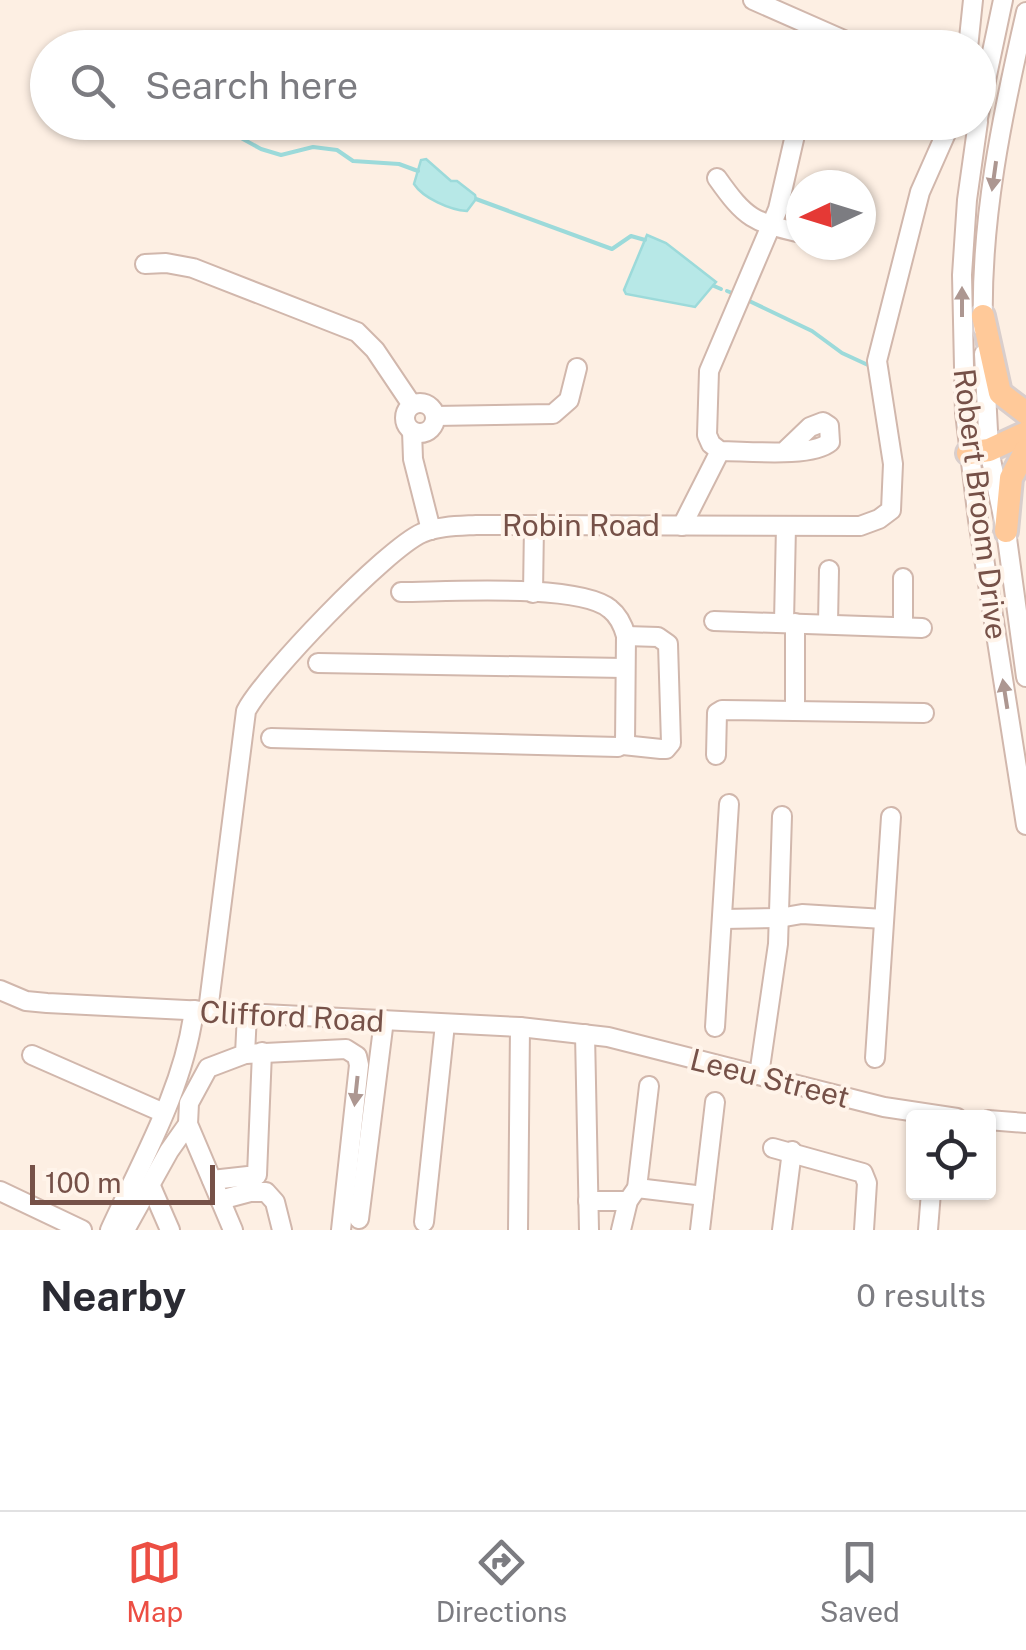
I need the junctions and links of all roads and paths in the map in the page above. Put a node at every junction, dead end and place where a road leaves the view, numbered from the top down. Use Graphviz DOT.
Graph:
graph roads {
  1 [pos="753,0"];
  2 [pos="973,0"];
  3 [pos="1002,0"];
  4 [pos="1026,12"];
  5 [pos="820,28"];
  6 [pos="824,30"];
  7 [pos="970,30"];
  8 [pos="996,30"];
  9 [pos="793,140"];
  10 [pos="943,140"];
  11 [pos="975,140"];
  12 [pos="717,178"];
  13 [pos="771,226"];
  14 [pos="786,230"];
  15 [pos="145,264"];
  16 [pos="983,316"];
  17 [pos="577,368"];
  18 [pos="412,405"];
  19 [pos="1026,413"];
  20 [pos="435,416"];
  21 [pos="412,431"];
  22 [pos="1026,433"];
  23 [pos="786,450"];
  24 [pos="1026,450"];
  25 [pos="720,452"];
  26 [pos="980,459"];
  27 [pos="534,525"];
  28 [pos="682,526"];
  29 [pos="786,526"];
  30 [pos="431,530"];
  31 [pos="1006,531"];
  32 [pos="829,570"];
  33 [pos="903,578"];
  34 [pos="400,592"];
  35 [pos="534,593"];
  36 [pos="714,621"];
  37 [pos="790,622"];
  38 [pos="828,623"];
  39 [pos="902,627"];
  40 [pos="922,628"];
  41 [pos="626,636"];
  42 [pos="318,664"];
  43 [pos="624,668"];
  44 [pos="1026,677"];
  45 [pos="795,710"];
  46 [pos="924,713"];
  47 [pos="270,738"];
  48 [pos="623,745"];
  49 [pos="716,755"];
  50 [pos="729,804"];
  51 [pos="782,816"];
  52 [pos="891,817"];
  53 [pos="1026,825"];
  54 [pos="779,918"];
  55 [pos="723,919"];
  56 [pos="884,919"];
  57 [pos="0,990"];
  58 [pos="201,1011"];
  59 [pos="246,1014"];
  60 [pos="384,1020"];
  61 [pos="445,1024"];
  62 [pos="520,1027"];
  63 [pos="715,1027"];
  64 [pos="585,1034"];
  65 [pos="254,1053"];
  66 [pos="32,1054"];
  67 [pos="875,1058"];
  68 [pos="763,1076"];
  69 [pos="650,1086"];
  70 [pos="715,1102"];
  71 [pos="906,1111"];
  72 [pos="164,1113"];
  73 [pos="996,1121"];
  74 [pos="1026,1123"];
  75 [pos="188,1124"];
  76 [pos="212,1180"];
  77 [pos="150,1184"];
  78 [pos="0,1192"];
  79 [pos="632,1195"];
  80 [pos="704,1196"];
  81 [pos="220,1200"];
  82 [pos="930,1200"];
  83 [pos="588,1201"];
  84 [pos="360,1219"];
  85 [pos="424,1222"];
  86 [pos="82,1230"];
  87 [pos="110,1230"];
  88 [pos="125,1230"];
  89 [pos="170,1230"];
  90 [pos="232,1230"];
  91 [pos="282,1230"];
  92 [pos="340,1230"];
  93 [pos="518,1230"];
  94 [pos="589,1230"];
  95 [pos="621,1230"];
  96 [pos="700,1230"];
  97 [pos="782,1230"];
  98 [pos="864,1230"];
  99 [pos="928,1230"];
  1 -- 5 [label="street"];
  2 -- 7 [label="street"];
  3 -- 8 [label="street, Robert Broom Drive"];
  4 -- 16 [label="street, Robert Broom Drive, one-way"];
  5 -- 6 [label="street"];
  9 -- 13 [label="street"];
  10 -- 29 [label="street, Robin Road"];
  26 -- 11 [label="street, Robert Broom Drive, one-way"];
  12 -- 13 [label="street"];
  13 -- 14 [label="street"];
  13 -- 25 [label="street"];
  15 -- 18 [label="street"];
  16 -- 19 [label="main road"];
  16 -- 26 [label="street, Robert Broom Drive"];
  17 -- 20 [label="street"];
  18 -- 20 [label="street"];
  18 -- 21 [label="street"];
  20 -- 21 [label="street"];
  21 -- 30 [label="street"];
  22 -- 26 [label="main road"];
  23 -- 25 [label="street"];
  24 -- 26 [label="main road"];
  24 -- 31 [label="main road"];
  25 -- 28 [label="street"];
  26 -- 31 [label="street, Robert Broom Drive"];
  53 -- 26 [label="street, Robert Broom Drive, one-way"];
  27 -- 28 [label="street, Robin Road"];
  27 -- 30 [label="street, Robin Road"];
  27 -- 35 [label="street"];
  28 -- 29 [label="street, Robin Road"];
  29 -- 37 [label="street"];
  30 -- 58 [label="street, Robin Road"];
  31 -- 44 [label="street, Robert Broom Drive"];
  32 -- 38 [label="street"];
  33 -- 39 [label="street"];
  34 -- 35 [label="street"];
  35 -- 41 [label="street"];
  36 -- 37 [label="street"];
  37 -- 38 [label="street"];
  37 -- 45 [label="street"];
  38 -- 39 [label="street"];
  39 -- 40 [label="street"];
  41 -- 43 [label="street"];
  41 -- 48 [label="street"];
  42 -- 43 [label="street"];
  43 -- 48 [label="street"];
  45 -- 46 [label="street"];
  45 -- 49 [label="street"];
  47 -- 48 [label="street"];
  50 -- 55 [label="street"];
  51 -- 54 [label="street"];
  52 -- 56 [label="street"];
  54 -- 55 [label="street"];
  54 -- 56 [label="street"];
  54 -- 68 [label="street"];
  55 -- 63 [label="street"];
  56 -- 67 [label="street"];
  57 -- 58 [label="street, Clifford Road"];
  58 -- 59 [label="street, Clifford Road"];
  58 -- 72 [label="street, Robin Road"];
  59 -- 60 [label="street, Clifford Road"];
  59 -- 65 [label="street"];
  60 -- 61 [label="street, Clifford Road"];
  60 -- 84 [label="street"];
  61 -- 62 [label="street, Clifford Road"];
  61 -- 85 [label="street"];
  62 -- 64 [label="street, Clifford Road"];
  62 -- 93 [label="street"];
  64 -- 68 [label="street, Leeu Street"];
  64 -- 83 [label="street"];
  65 -- 75 [label="street"];
  65 -- 76 [label="street"];
  65 -- 92 [label="street, one-way"];
  66 -- 72 [label="street"];
  68 -- 71 [label="street, Leeu Street"];
  69 -- 79 [label="street"];
  70 -- 80 [label="street"];
  72 -- 87 [label="street, Robin Road"];
  73 -- 74 [label="street"];
  75 -- 76 [label="street"];
  75 -- 77 [label="street"];
  76 -- 81 [label="street"];
  77 -- 88 [label="street"];
  77 -- 89 [label="street"];
  78 -- 86 [label="street"];
  79 -- 80 [label="street"];
  79 -- 83 [label="street"];
  79 -- 95 [label="street"];
  80 -- 96 [label="street"];
  81 -- 90 [label="street"];
  81 -- 91 [label="street"];
  82 -- 99 [label="street"];
  83 -- 94 [label="street"];
  97 -- 98 [label="street"];
}
